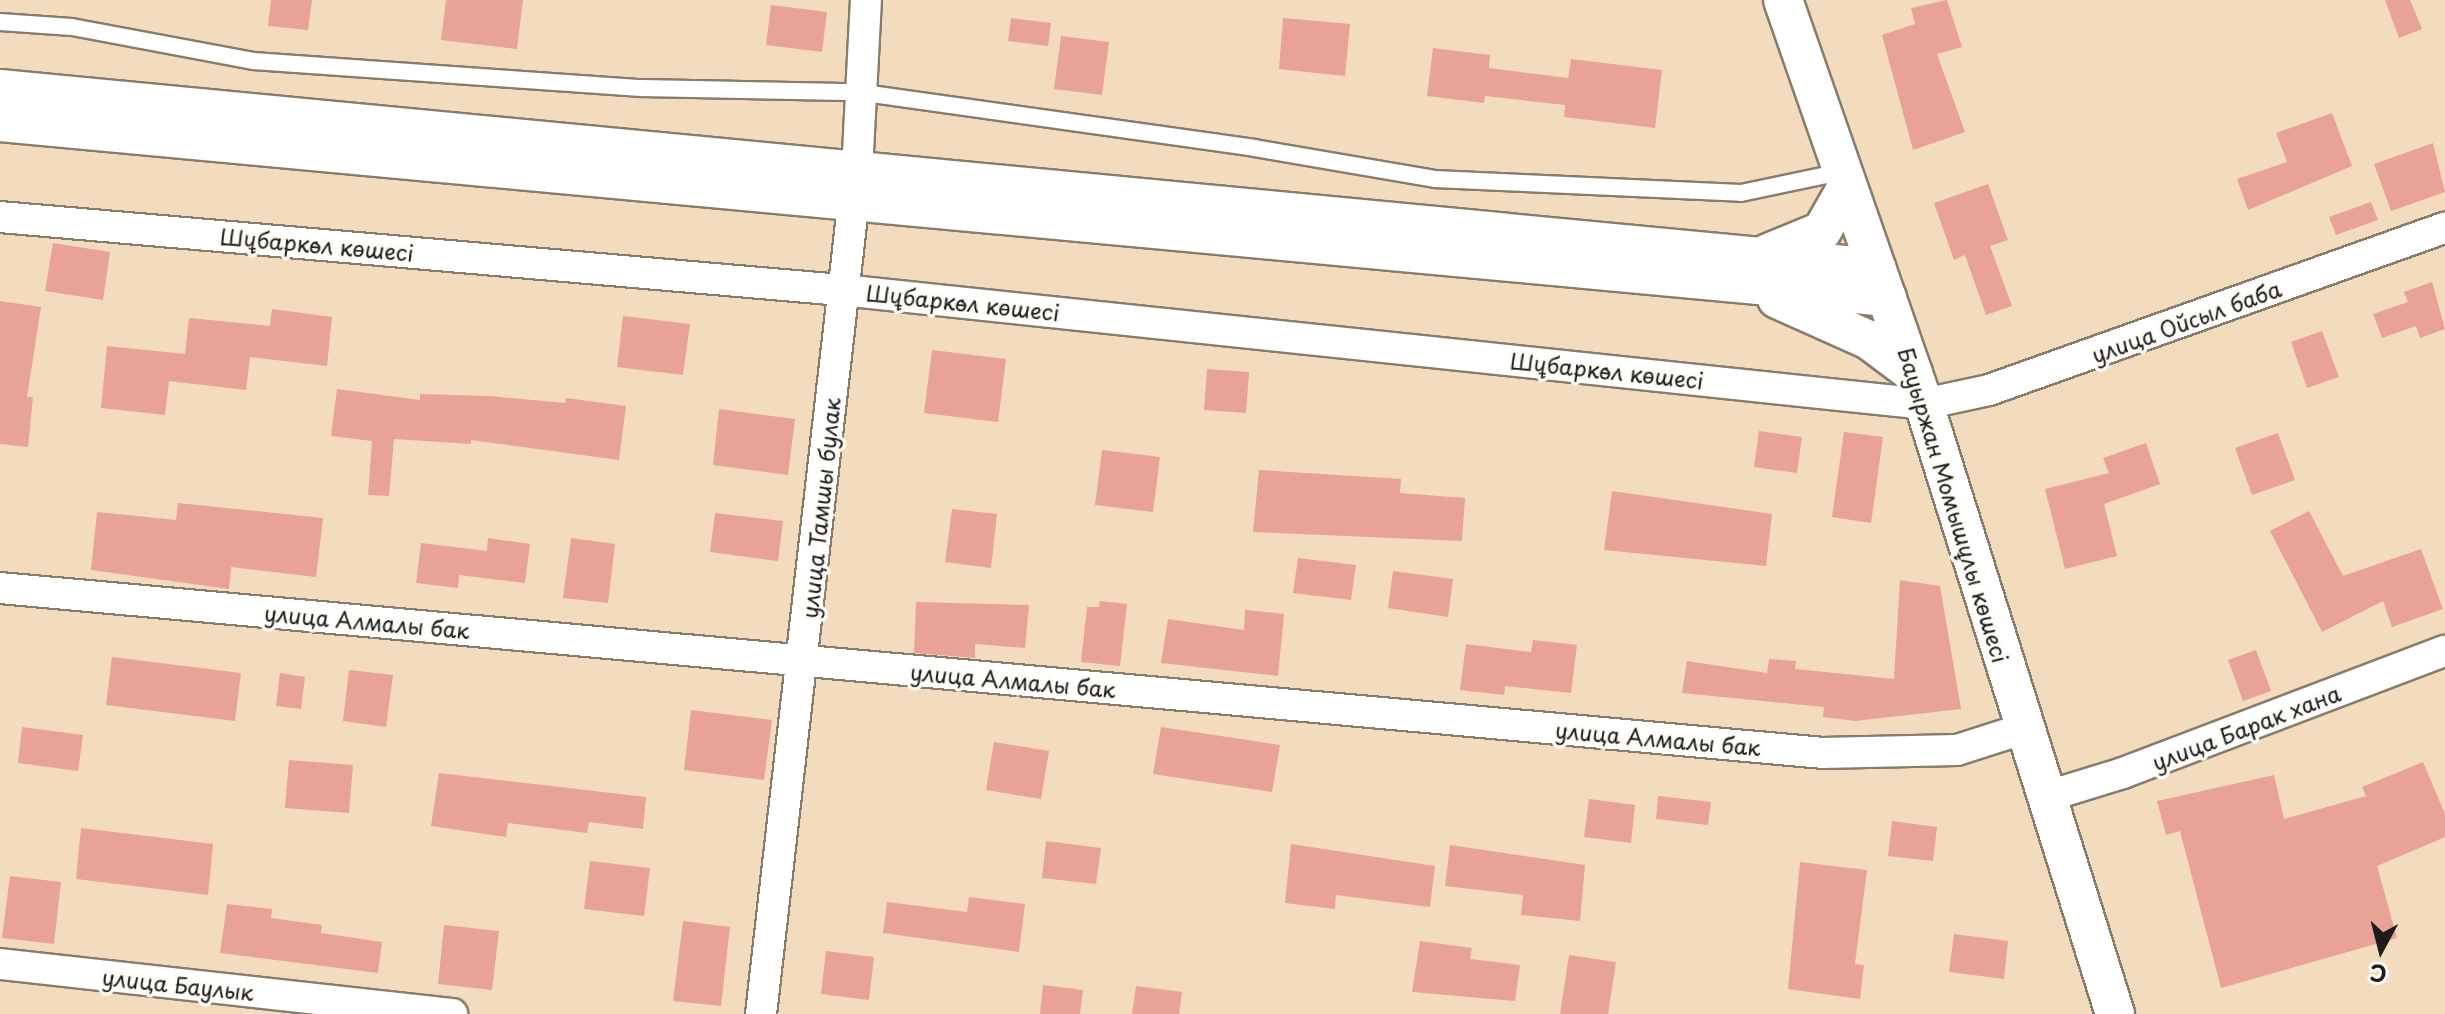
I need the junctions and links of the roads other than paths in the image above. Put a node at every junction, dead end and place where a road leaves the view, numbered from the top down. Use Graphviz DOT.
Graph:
graph roads {
  1 [pos="866,0"];
  2 [pos="1783,0"];
  3 [pos="0,22"];
  4 [pos="0,89"];
  5 [pos="857,92"];
  6 [pos="0,122"];
  7 [pos="1844,180"];
  8 [pos="855,186"];
  9 [pos="0,217"];
  10 [pos="2445,228"];
  11 [pos="1756,256"];
  12 [pos="1725,282"];
  13 [pos="1882,282"];
  14 [pos="842,290"];
  15 [pos="1918,388"];
  16 [pos="0,588"];
  17 [pos="2445,651"];
  18 [pos="805,661"];
  19 [pos="2023,729"];
  20 [pos="2045,797"];
  21 [pos="0,964"];
  22 [pos="452,1014"];
  23 [pos="761,1014"];
  24 [pos="2115,1014"];
  1 -- 5 [label="street, улица Тамшы булак"];
  2 -- 7 [label="street, Бауыржан Момышұлы көшесі"];
  3 -- 5 [label="lane"];
  4 -- 8 [label="street"];
  5 -- 7 [label="lane"];
  5 -- 8 [label="street, улица Тамшы булак"];
  6 -- 8 [label="street"];
  7 -- 11 [label="street"];
  7 -- 13 [label="street, Бауыржан Момышұлы көшесі"];
  8 -- 11 [label="street"];
  8 -- 12 [label="street"];
  8 -- 14 [label="street, улица Тамшы булак"];
  9 -- 14 [label="street, Шұбаркөл көшесі"];
  10 -- 15 [label="street, улица Ойсыл баба"];
  11 -- 13 [label="street"];
  12 -- 13 [label="street"];
  12 -- 15 [label="street"];
  13 -- 15 [label="street, Бауыржан Момышұлы көшесі"];
  14 -- 15 [label="street, Шұбаркөл көшесі"];
  14 -- 18 [label="street, улица Тамшы булак"];
  15 -- 19 [label="street, Бауыржан Момышұлы көшесі"];
  16 -- 18 [label="street, улица Алмалы бак"];
  17 -- 20 [label="street, улица Барак хана"];
  18 -- 19 [label="street, улица Алмалы бак"];
  18 -- 23 [label="street, улица Тамшы булак"];
  19 -- 20 [label="street, Бауыржан Момышұлы көшесі"];
  20 -- 24 [label="street, Бауыржан Момышұлы көшесі"];
  21 -- 22 [label="street, улица Баулык"];
}
